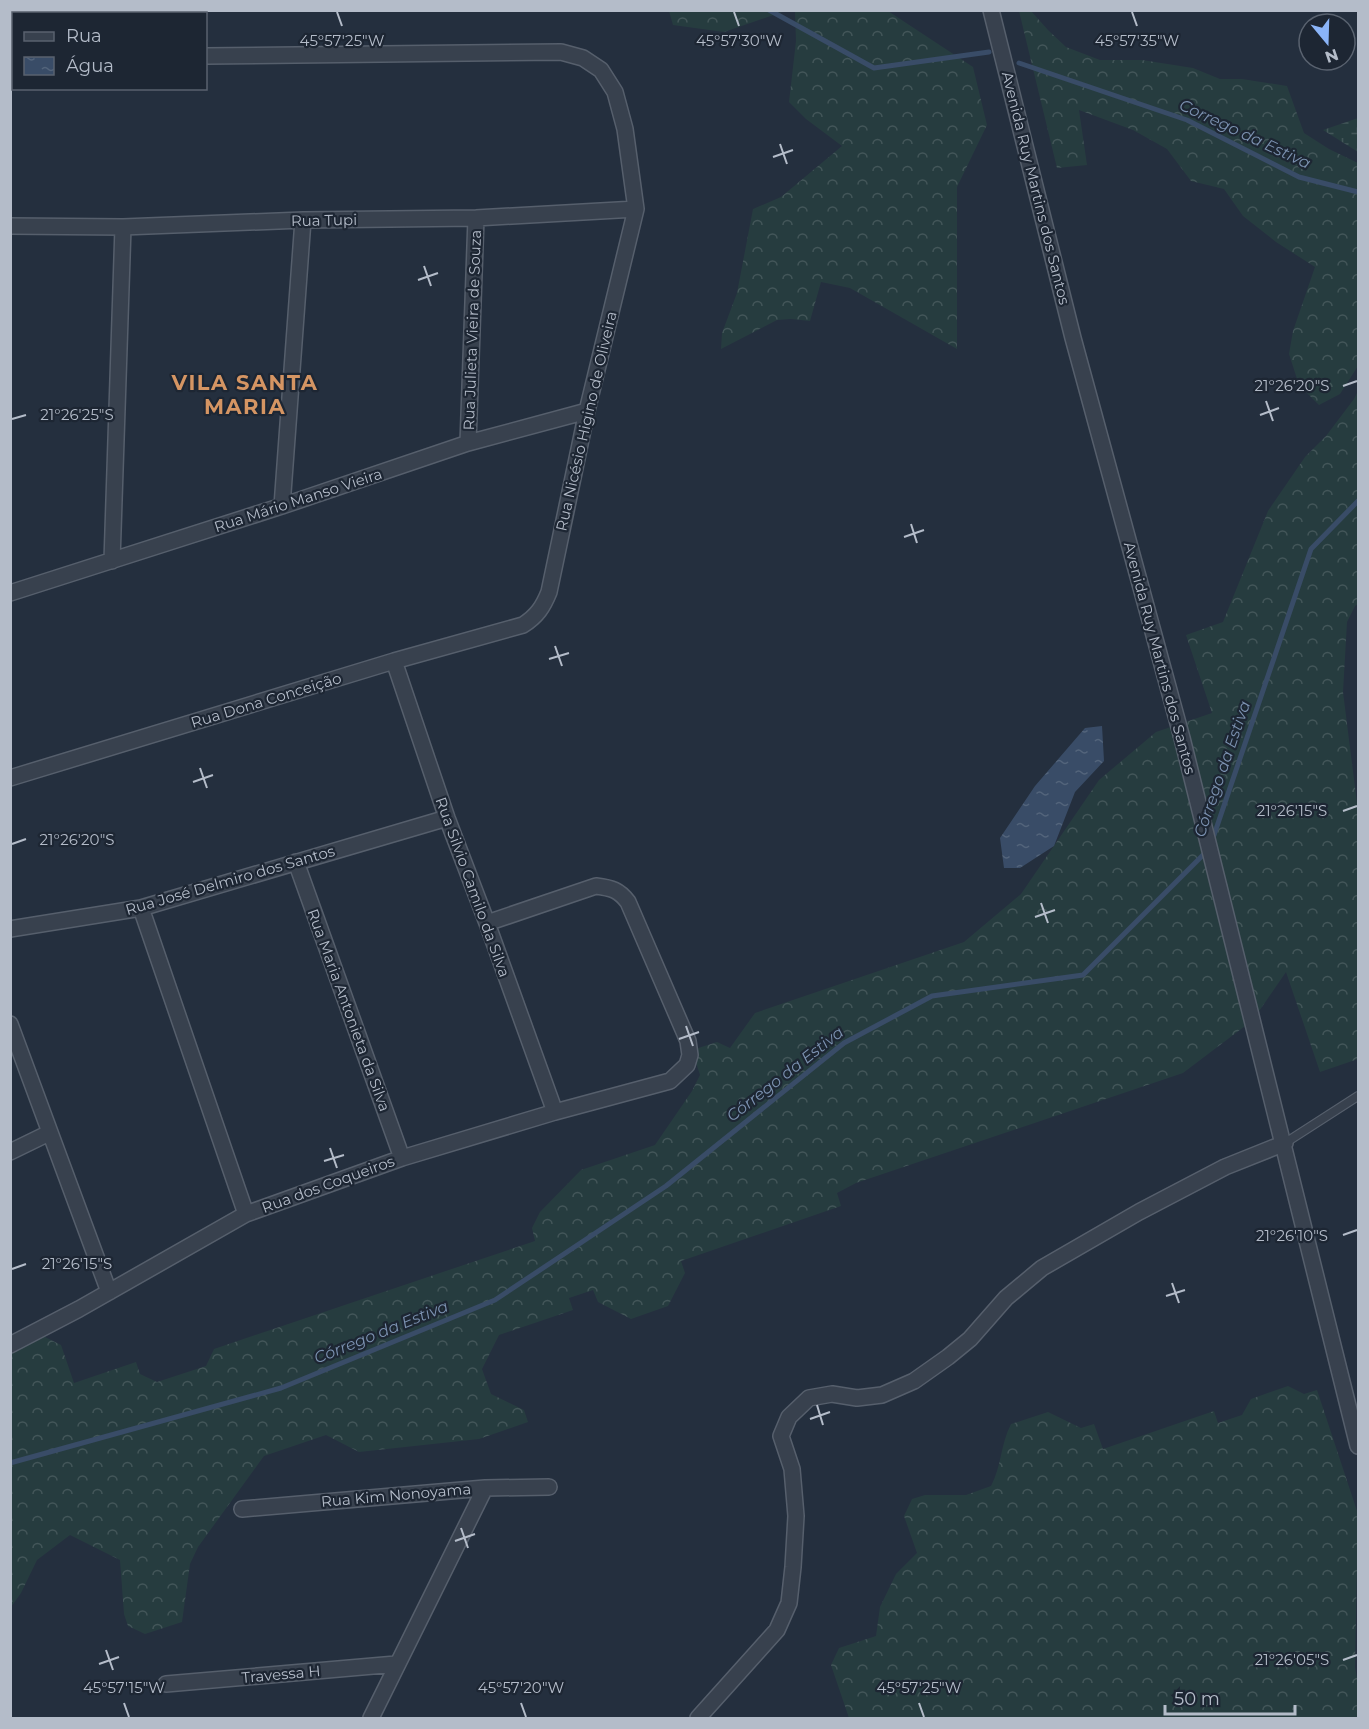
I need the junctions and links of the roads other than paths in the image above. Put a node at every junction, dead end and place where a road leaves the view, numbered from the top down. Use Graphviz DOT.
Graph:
graph roads {
  1 [pos="991,10"];
  2 [pos="207,56"];
  3 [pos="636,209"];
  4 [pos="476,218"];
  5 [pos="303,220"];
  6 [pos="10,226"];
  7 [pos="123,227"];
  8 [pos="587,411"];
  9 [pos="468,442"];
  10 [pos="282,506"];
  11 [pos="112,561"];
  12 [pos="10,593"];
  13 [pos="524,625"];
  14 [pos="393,661"];
  15 [pos="10,778"];
  16 [pos="447,818"];
  17 [pos="296,862"];
  18 [pos="141,909"];
  19 [pos="487,923"];
  20 [pos="10,929"];
  21 [pos="10,1024"];
  22 [pos="1359,1096"];
  23 [pos="555,1112"];
  24 [pos="49,1132"];
  25 [pos="1284,1143"];
  26 [pos="10,1152"];
  27 [pos="402,1158"];
  28 [pos="246,1214"];
  29 [pos="109,1292"];
  30 [pos="10,1345"];
  31 [pos="1359,1446"];
  32 [pos="549,1487"];
  33 [pos="485,1488"];
  34 [pos="242,1509"];
  35 [pos="396,1664"];
  36 [pos="166,1684"];
  37 [pos="371,1719"];
  38 [pos="698,1719"];
  1 -- 25 [label="street, Avenida Ruy Martins dos Santos"];
  2 -- 3 [label="street"];
  3 -- 4 [label="street, Rua Tupi"];
  3 -- 8 [label="street, Rua Nicésio Higino de Oliveira"];
  4 -- 5 [label="street, Rua Tupi"];
  4 -- 9 [label="street, Rua Julieta Vieira de Souza"];
  5 -- 7 [label="street, Rua Tupi"];
  5 -- 10 [label="street"];
  6 -- 7 [label="street, Rua Tupi"];
  7 -- 11 [label="street"];
  8 -- 9 [label="street, Rua Mário Manso Vieira"];
  8 -- 13 [label="street, Rua Nicésio Higino de Oliveira"];
  9 -- 10 [label="street, Rua Mário Manso Vieira"];
  10 -- 11 [label="street, Rua Mário Manso Vieira"];
  11 -- 12 [label="street, Rua Mário Manso Vieira"];
  13 -- 14 [label="street, Rua Dona Conceição"];
  14 -- 15 [label="street, Rua Dona Conceição"];
  14 -- 16 [label="street, Rua Silvio Camilo da Silva"];
  16 -- 17 [label="street, Rua José Delmiro dos Santos"];
  16 -- 19 [label="street, Rua Silvio Camilo da Silva"];
  17 -- 18 [label="street, Rua José Delmiro dos Santos"];
  17 -- 27 [label="street, Rua Maria Antonieta da Silva"];
  18 -- 20 [label="street, Rua José Delmiro dos Santos"];
  18 -- 28 [label="street"];
  19 -- 23 [label="street, Rua Silvio Camilo da Silva"];
  19 -- 23 [label="street, Rua dos Coqueiros"];
  21 -- 24 [label="street"];
  22 -- 25 [label="lane"];
  23 -- 27 [label="street, Rua dos Coqueiros"];
  24 -- 26 [label="street"];
  24 -- 29 [label="street"];
  25 -- 31 [label="street, Avenida Ruy Martins dos Santos"];
  25 -- 38 [label="street"];
  27 -- 28 [label="street, Rua dos Coqueiros"];
  28 -- 29 [label="street, Rua dos Coqueiros"];
  29 -- 30 [label="street, Rua dos Coqueiros"];
  32 -- 33 [label="street, Rua Kim Nonoyama"];
  33 -- 34 [label="street, Rua Kim Nonoyama"];
  33 -- 35 [label="street"];
  35 -- 36 [label="street, Travessa H"];
  35 -- 37 [label="street"];
}
